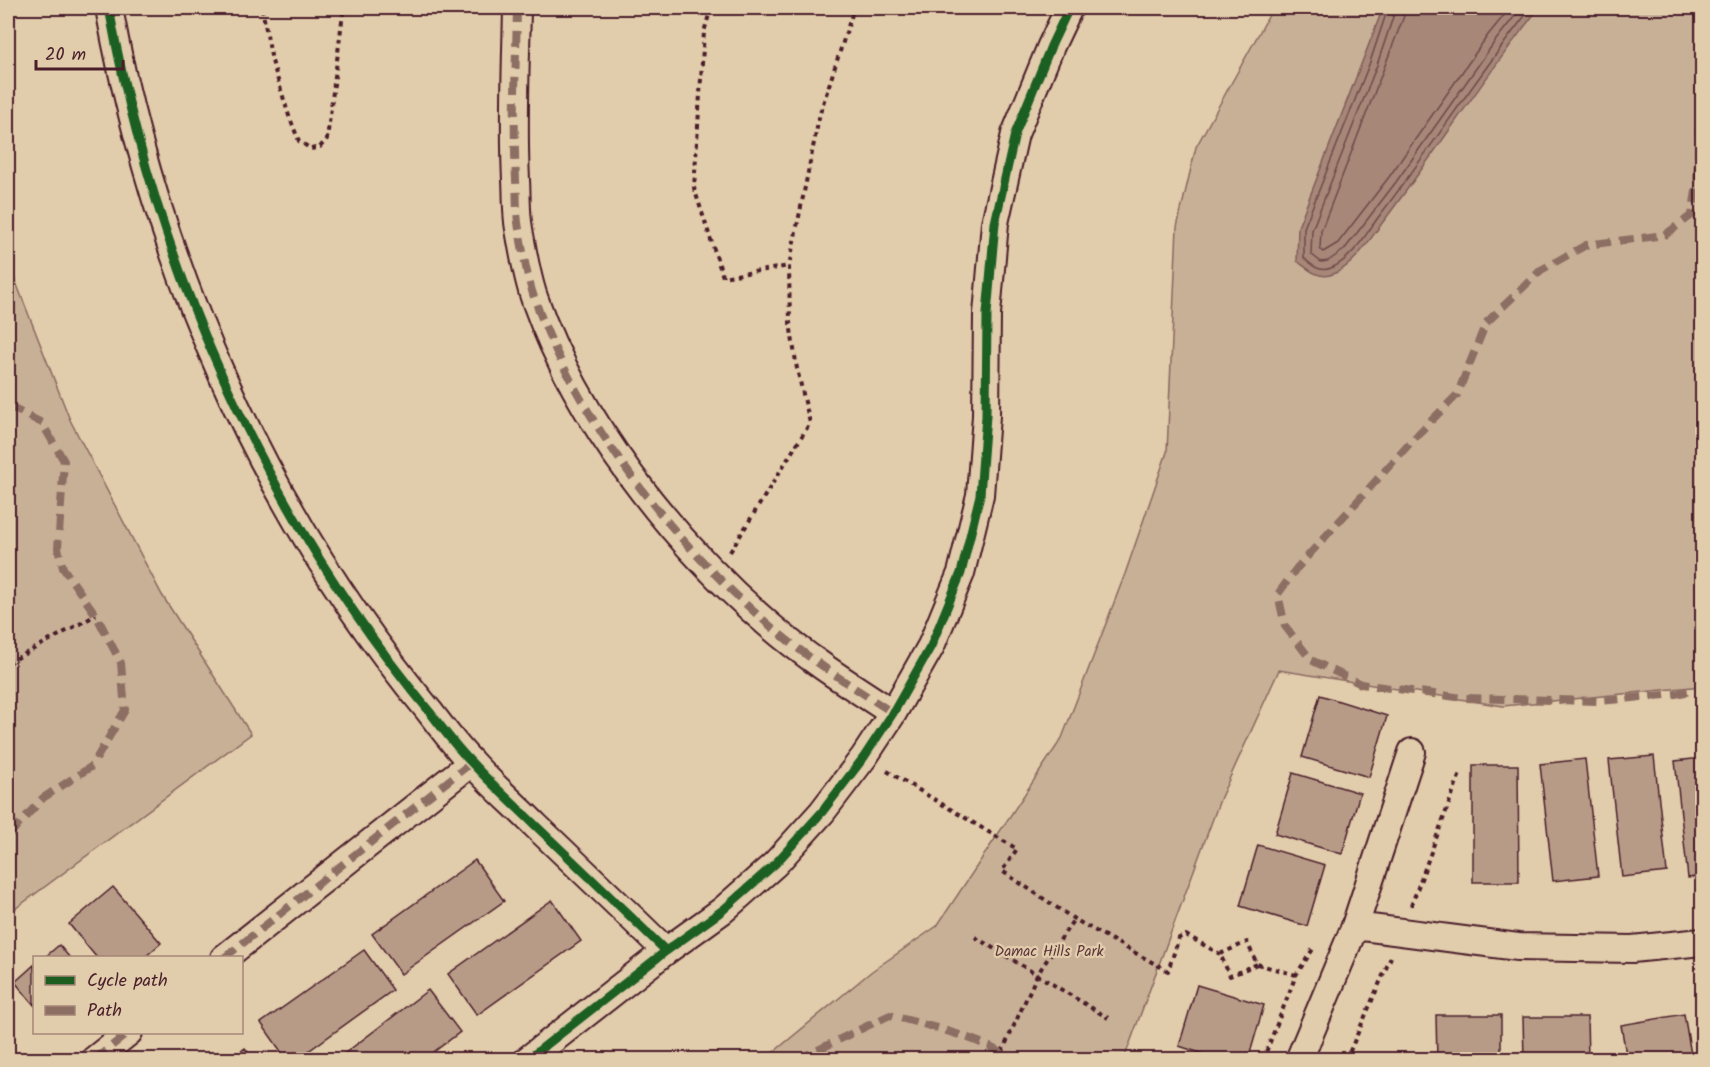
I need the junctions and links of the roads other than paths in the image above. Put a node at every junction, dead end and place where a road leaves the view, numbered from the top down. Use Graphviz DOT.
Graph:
graph roads {
  1 [pos="109,8"];
  2 [pos="517,8"];
  3 [pos="1070,8"];
  4 [pos="893,713"];
  5 [pos="1412,752"];
  6 [pos="471,763"];
  7 [pos="1355,926"];
  8 [pos="1702,942"];
  9 [pos="666,951"];
  10 [pos="225,956"];
  11 [pos="127,1034"];
  12 [pos="96,1059"];
  13 [pos="527,1059"];
  14 [pos="1299,1059"];
  1 -- 6 [label="street"];
  2 -- 4 [label="street"];
  3 -- 4 [label="street"];
  4 -- 9 [label="street"];
  5 -- 7 [label="street"];
  6 -- 9 [label="street"];
  6 -- 10 [label="street"];
  7 -- 8 [label="street"];
  7 -- 14 [label="street"];
  9 -- 13 [label="street"];
  11 -- 12 [label="street"];
}
